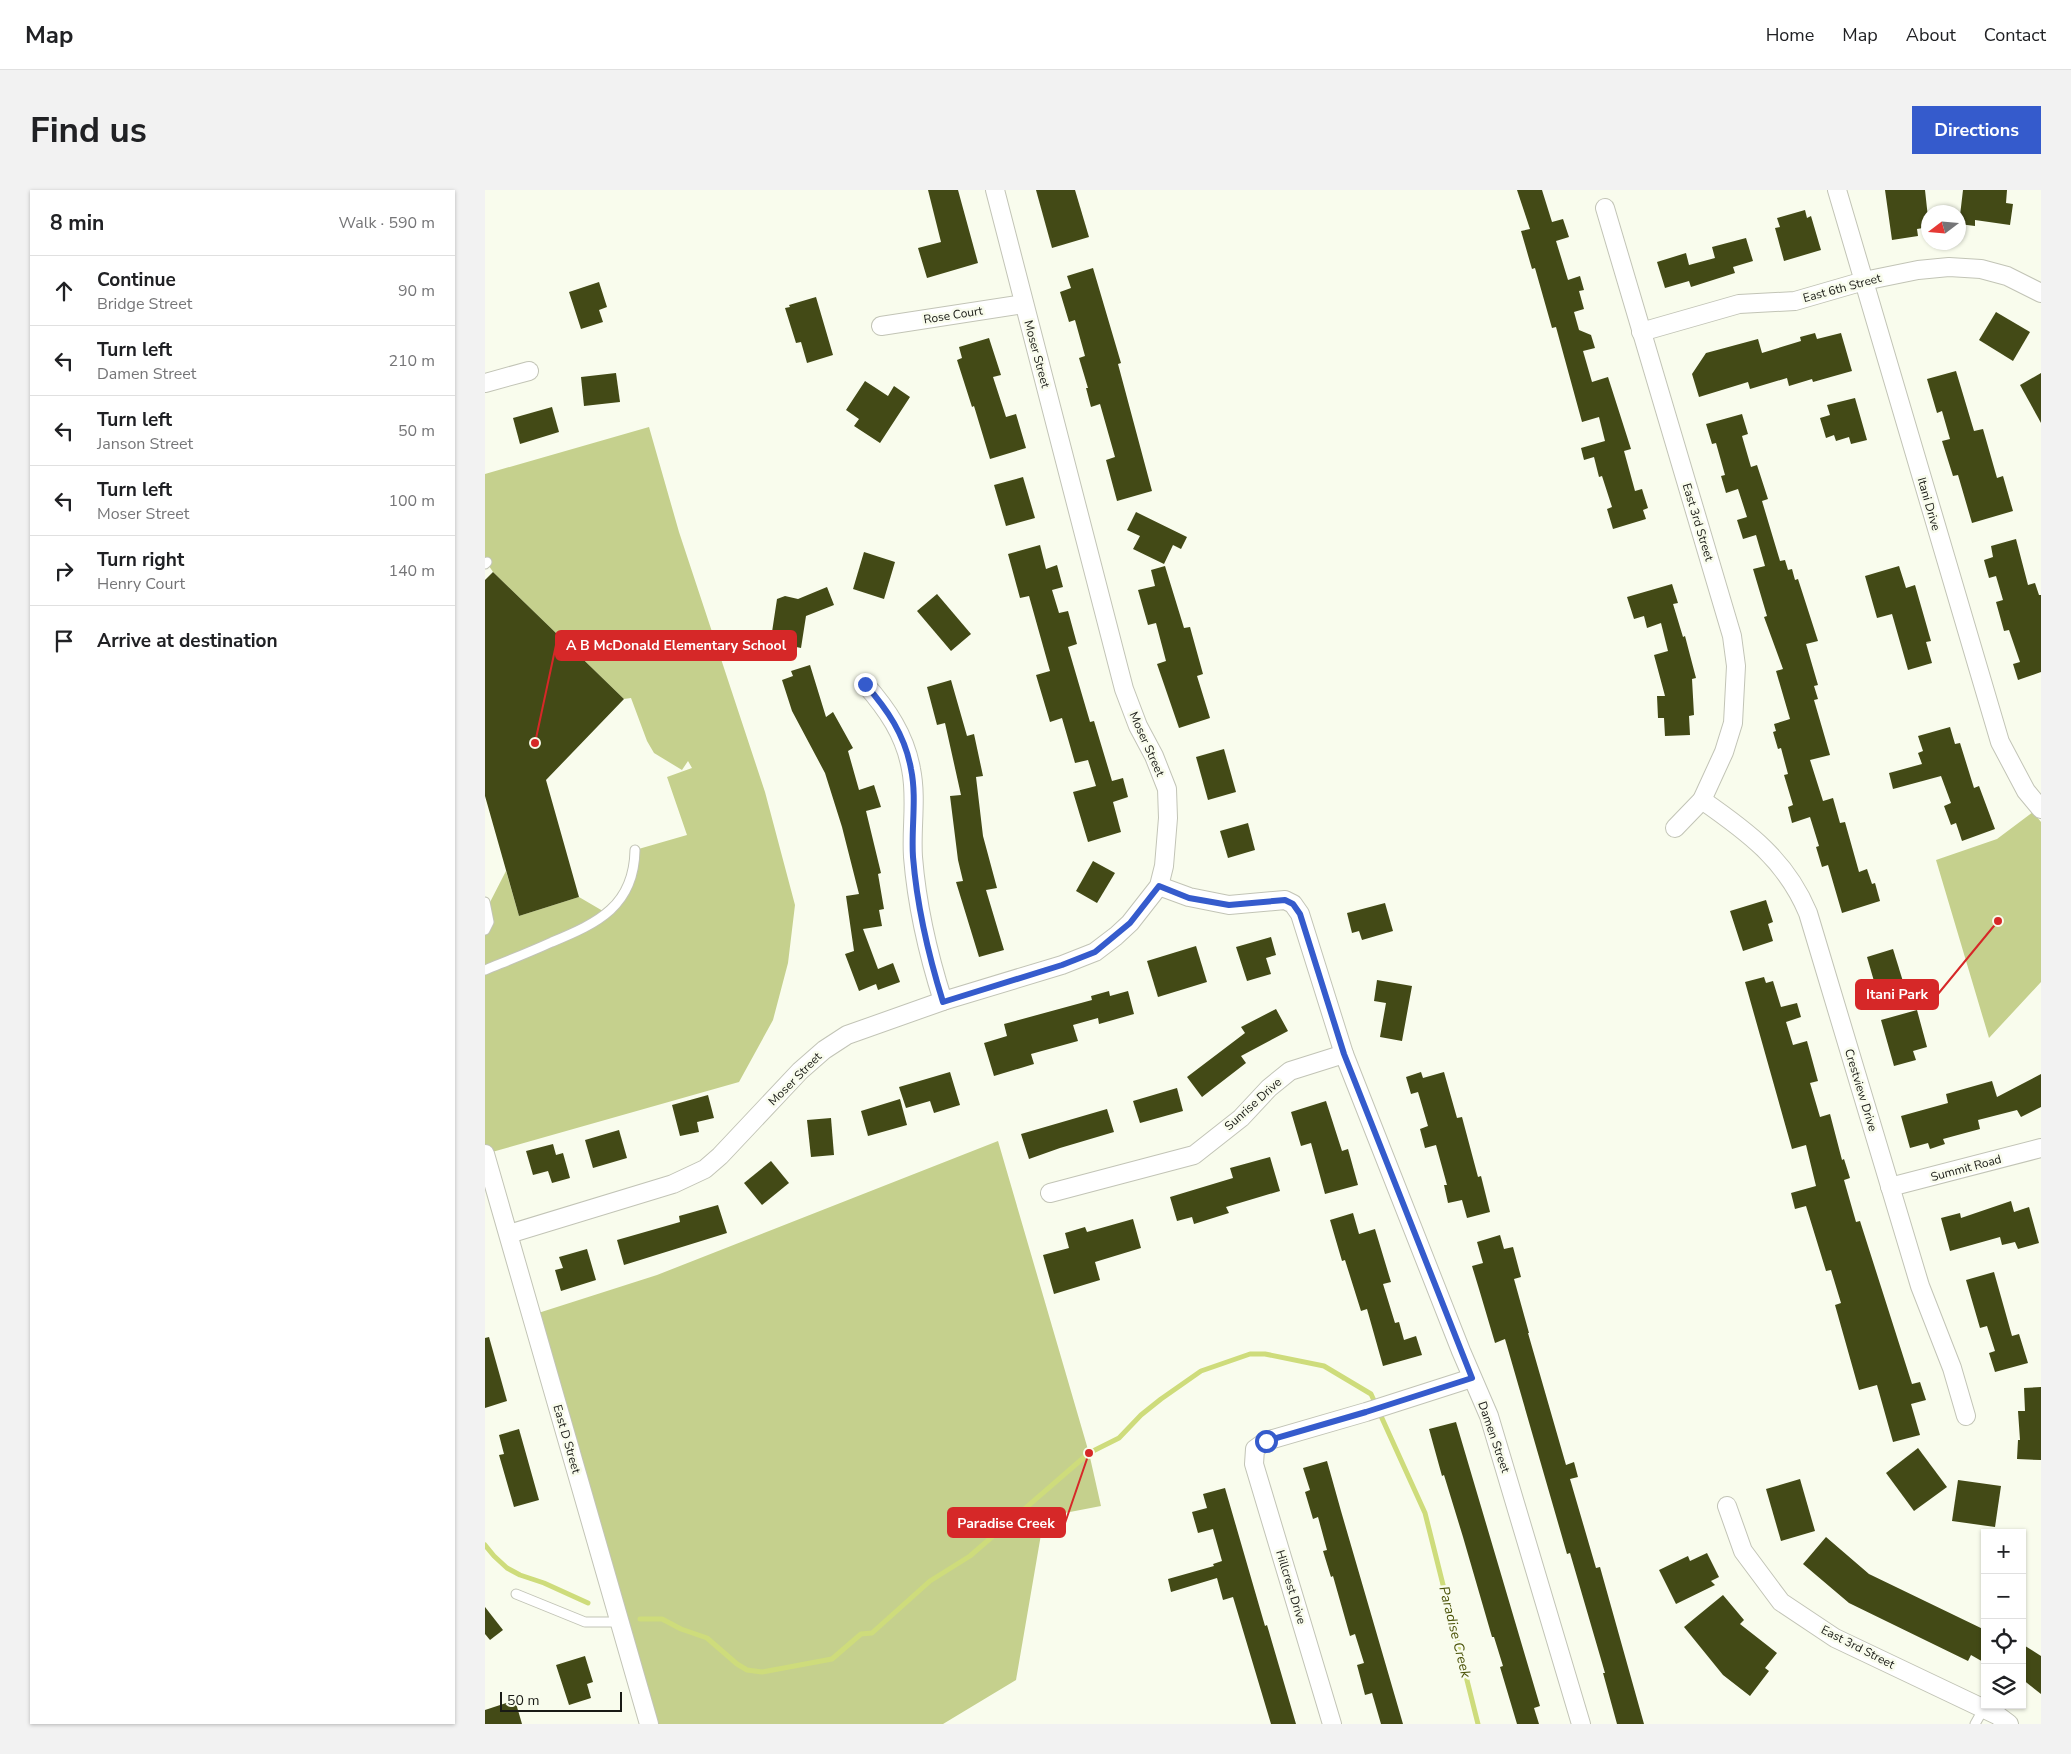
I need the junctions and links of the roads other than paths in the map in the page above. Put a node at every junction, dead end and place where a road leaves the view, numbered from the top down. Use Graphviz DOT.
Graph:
graph roads {
  1 [pos="995,190"];
  2 [pos="1837,190"];
  3 [pos="1605,208"];
  4 [pos="1864,281"];
  5 [pos="2041,294"];
  6 [pos="1024,304"];
  7 [pos="881,326"];
  8 [pos="1641,332"];
  9 [pos="529,371"];
  10 [pos="485,383"];
  11 [pos="865,684"];
  12 [pos="1702,800"];
  13 [pos="2041,809"];
  14 [pos="1675,828"];
  15 [pos="635,850"];
  16 [pos="1159,886"];
  17 [pos="485,902"];
  18 [pos="485,930"];
  19 [pos="485,970"];
  20 [pos="943,1002"];
  21 [pos="1344,1054"];
  22 [pos="2041,1148"];
  23 [pos="485,1154"];
  24 [pos="1890,1187"];
  25 [pos="1050,1193"];
  26 [pos="509,1234"];
  27 [pos="1472,1378"];
  28 [pos="1966,1416"];
  29 [pos="1727,1506"];
  30 [pos="516,1594"];
  31 [pos="620,1622"];
  32 [pos="1981,1707"];
  33 [pos="1983,1709"];
  34 [pos="1986,1709"];
  35 [pos="649,1724"];
  36 [pos="1332,1724"];
  37 [pos="1581,1724"];
  38 [pos="1975,1724"];
  39 [pos="2009,1724"];
  1 -- 6 [label="street, Moser Street"];
  2 -- 4 [label="street, Itani Drive"];
  3 -- 8 [label="street, East 3rd Street"];
  4 -- 5 [label="street, East 6th Street"];
  4 -- 8 [label="street, East 6th Street"];
  4 -- 13 [label="street, Itani Drive"];
  6 -- 7 [label="street, Rose Court"];
  6 -- 16 [label="street, Moser Street"];
  8 -- 12 [label="street, East 3rd Street"];
  9 -- 10 [label="street"];
  11 -- 20 [label="street"];
  12 -- 14 [label="street, East 3rd Street"];
  12 -- 24 [label="street, Crestview Drive"];
  15 -- 19 [label="lane"];
  16 -- 20 [label="street, Moser Street"];
  16 -- 21 [label="street, Damen Street"];
  17 -- 18 [label="lane"];
  20 -- 26 [label="street, Moser Street"];
  21 -- 25 [label="street, Sunrise Drive"];
  21 -- 27 [label="street, Damen Street"];
  22 -- 24 [label="street, Summit Road"];
  23 -- 26 [label="street, East D Street"];
  24 -- 28 [label="street, Crestview Drive"];
  26 -- 31 [label="street, East D Street"];
  27 -- 36 [label="street, Hillcrest Drive"];
  27 -- 37 [label="street, Damen Street"];
  29 -- 32 [label="street, East 3rd Street"];
  30 -- 31 [label="lane"];
  31 -- 35 [label="street, East D Street"];
  33 -- 38 [label="lane"];
  34 -- 39 [label="street, East 3rd Street"];
}
